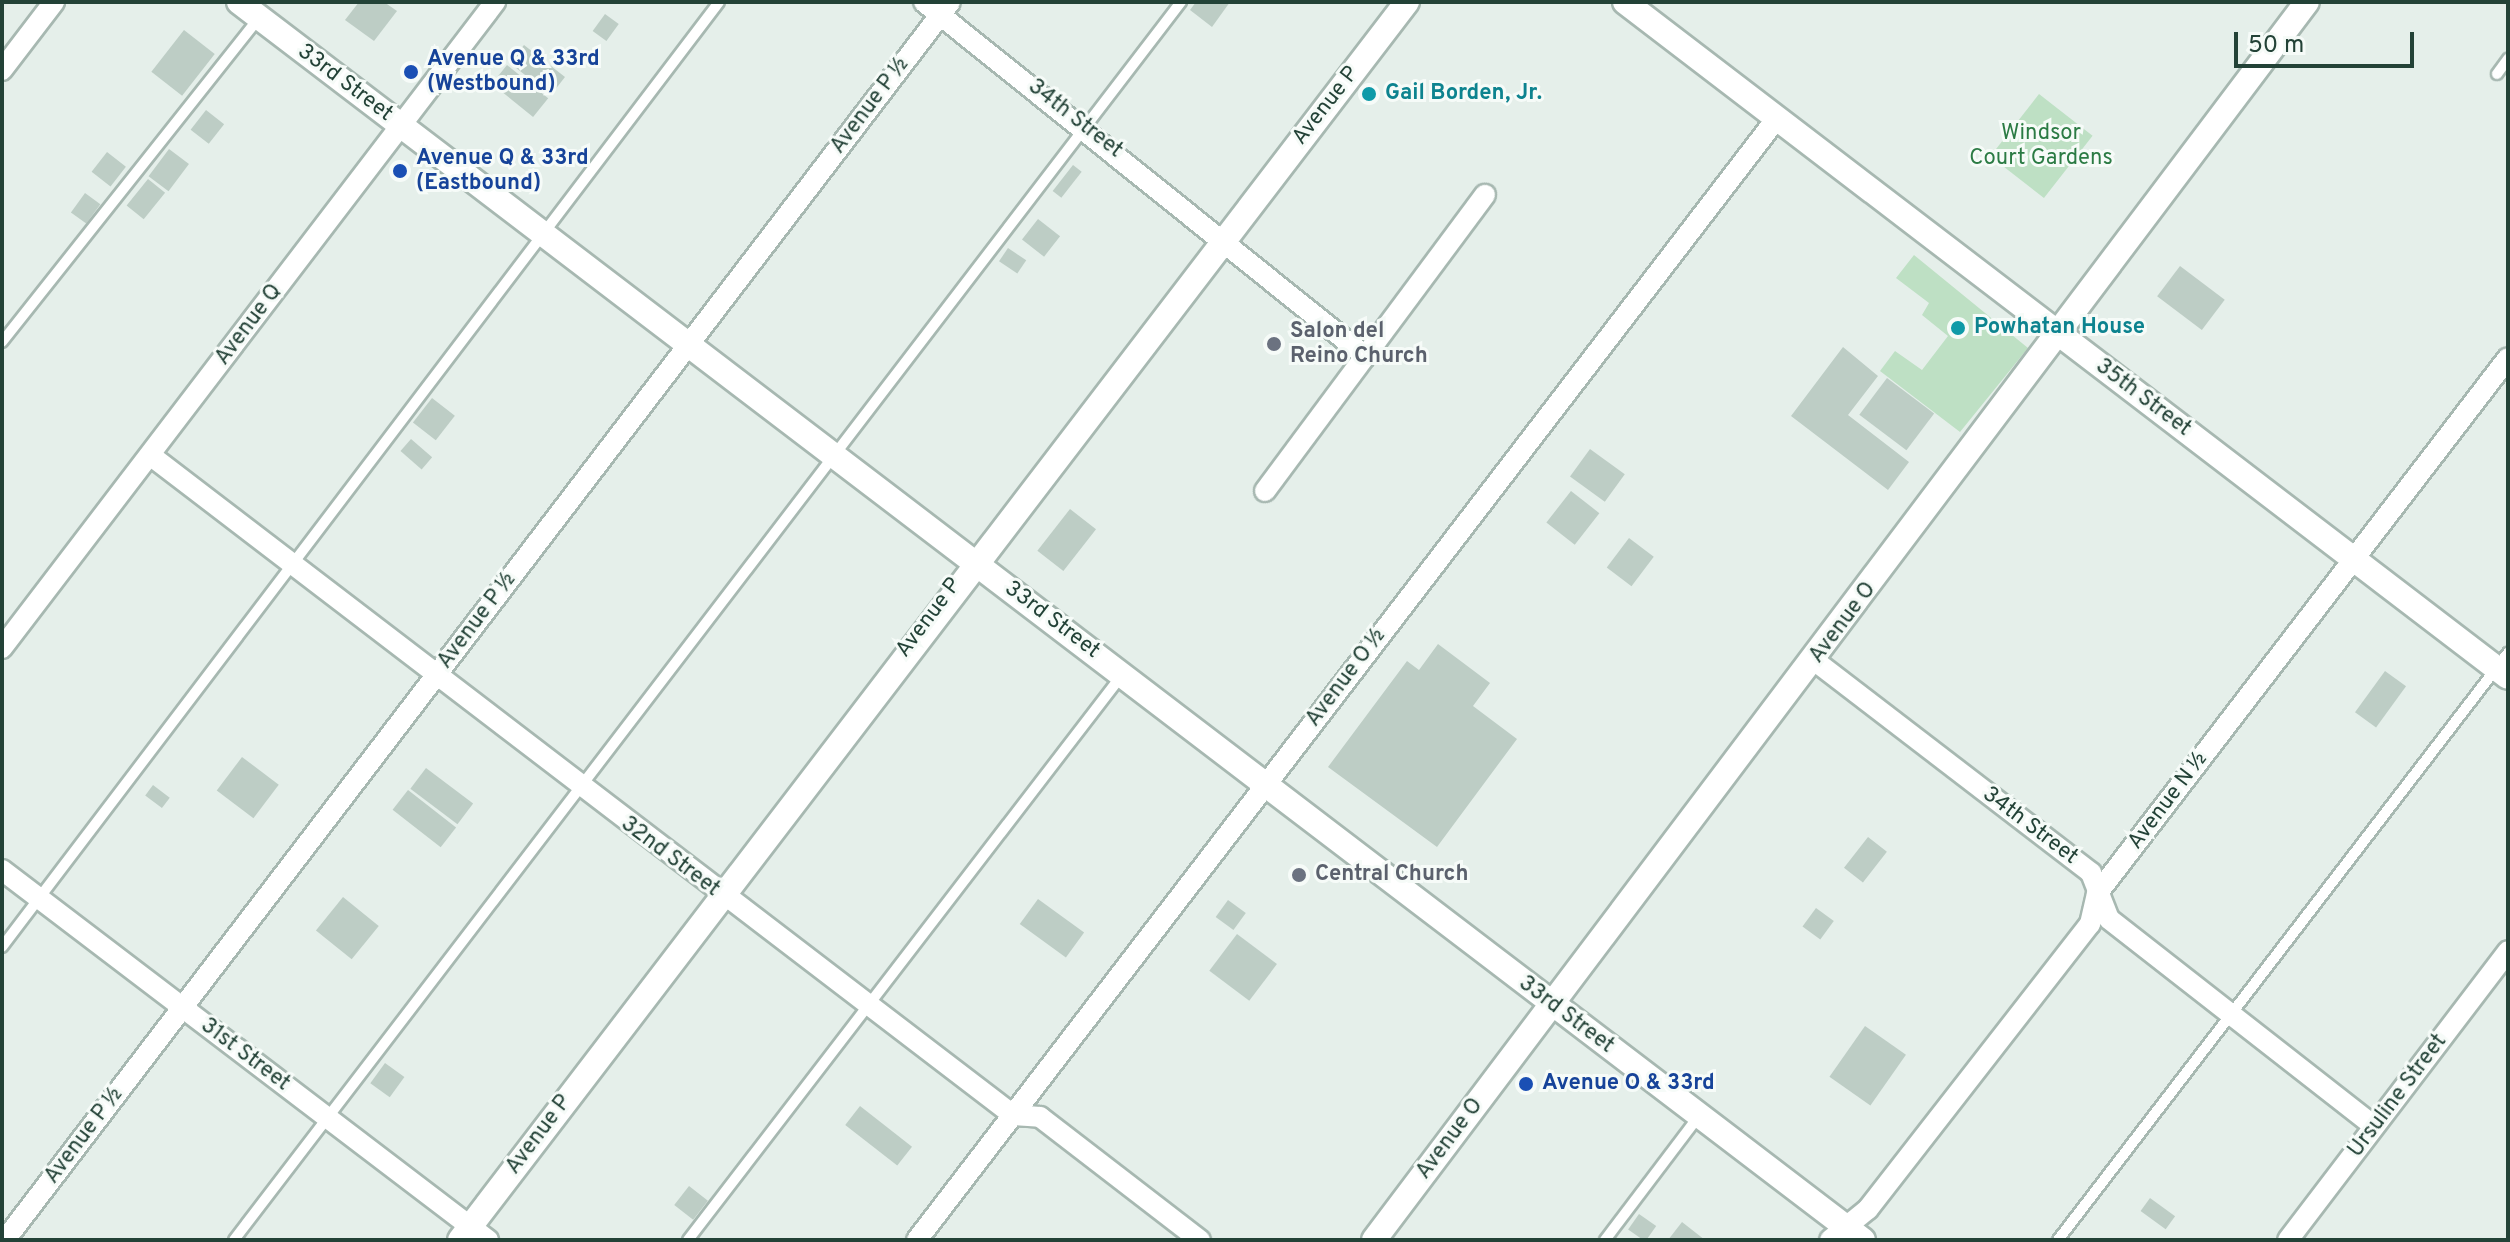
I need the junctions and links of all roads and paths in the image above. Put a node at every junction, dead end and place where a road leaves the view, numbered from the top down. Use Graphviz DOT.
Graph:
graph roads {
  1 [pos="54,2"];
  2 [pos="239,2"];
  3 [pos="495,2"];
  4 [pos="719,2"];
  5 [pos="1181,2"];
  6 [pos="1407,2"];
  7 [pos="1625,2"];
  8 [pos="2307,2"];
  9 [pos="938,6"];
  10 [pos="260,18"];
  11 [pos="2508,59"];
  12 [pos="2,70"];
  13 [pos="2497,74"];
  14 [pos="1777,118"];
  15 [pos="401,125"];
  16 [pos="1084,127"];
  17 [pos="1485,195"];
  18 [pos="544,233"];
  19 [pos="1225,237"];
  20 [pos="2060,334"];
  21 [pos="2,342"];
  22 [pos="689,343"];
  23 [pos="1365,356"];
  24 [pos="2508,358"];
  25 [pos="833,453"];
  26 [pos="150,455"];
  27 [pos="1265,491"];
  28 [pos="2353,559"];
  29 [pos="973,560"];
  30 [pos="292,565"];
  31 [pos="2,648"];
  32 [pos="1815,661"];
  33 [pos="2504,666"];
  34 [pos="1123,673"];
  35 [pos="435,676"];
  36 [pos="1266,783"];
  37 [pos="578,787"];
  38 [pos="2,870"];
  39 [pos="2097,894"];
  40 [pos="720,895"];
  41 [pos="39,898"];
  42 [pos="2,947"];
  43 [pos="2508,951"];
  44 [pos="1551,1005"];
  45 [pos="868,1006"];
  46 [pos="182,1007"];
  47 [pos="2230,1014"];
  48 [pos="1013,1115"];
  49 [pos="1700,1115"];
  50 [pos="327,1117"];
  51 [pos="2374,1126"];
  52 [pos="1836,1232"];
  53 [pos="473,1235"];
  54 [pos="5,1240"];
  55 [pos="234,1240"];
  56 [pos="688,1240"];
  57 [pos="917,1240"];
  58 [pos="1200,1240"];
  59 [pos="1374,1240"];
  60 [pos="1605,1240"];
  61 [pos="1863,1240"];
  62 [pos="2058,1240"];
  63 [pos="2288,1240"];
  1 -- 12 [label="street"];
  2 -- 10 [label="street, 33rd Street"];
  3 -- 15 [label="street, Avenue Q"];
  4 -- 18 [label="lane"];
  5 -- 16 [label="lane"];
  6 -- 19 [label="street, Avenue P"];
  7 -- 14 [label="street, 35th Street"];
  8 -- 20 [label="street, Avenue O"];
  9 -- 16 [label="street, 34th Street"];
  9 -- 22 [label="street, Avenue P ½"];
  10 -- 15 [label="street, 33rd Street"];
  10 -- 21 [label="lane"];
  11 -- 13 [label="lane"];
  14 -- 20 [label="street, 35th Street"];
  14 -- 36 [label="street, Avenue O ½"];
  15 -- 18 [label="street, 33rd Street"];
  15 -- 26 [label="street, Avenue Q"];
  16 -- 19 [label="street, 34th Street"];
  16 -- 25 [label="lane"];
  17 -- 23 [label="street"];
  18 -- 22 [label="street, 33rd Street"];
  18 -- 30 [label="lane"];
  19 -- 23 [label="street, 34th Street"];
  19 -- 29 [label="street, Avenue P"];
  20 -- 28 [label="street, 35th Street"];
  20 -- 32 [label="street, Avenue O"];
  22 -- 25 [label="street, 33rd Street"];
  22 -- 35 [label="street, Avenue P ½"];
  23 -- 27 [label="street"];
  24 -- 28 [label="street, Avenue N ½"];
  25 -- 29 [label="street, 33rd Street"];
  25 -- 37 [label="lane"];
  26 -- 30 [label="street, 32nd Street"];
  26 -- 31 [label="street, Avenue Q"];
  28 -- 33 [label="street, 35th Street"];
  28 -- 39 [label="street, Avenue N ½"];
  29 -- 34 [label="street, 33rd Street"];
  29 -- 40 [label="street, Avenue P"];
  30 -- 35 [label="street, 32nd Street"];
  30 -- 41 [label="lane"];
  32 -- 39 [label="street, 34th Street"];
  32 -- 44 [label="street, Avenue O"];
  33 -- 47 [label="lane"];
  34 -- 36 [label="street, 33rd Street"];
  34 -- 45 [label="lane"];
  35 -- 37 [label="street, 32nd Street"];
  35 -- 46 [label="street, Avenue P ½"];
  36 -- 44 [label="street, 33rd Street"];
  36 -- 48 [label="street, Avenue O ½"];
  37 -- 40 [label="street, 32nd Street"];
  37 -- 50 [label="lane"];
  38 -- 41 [label="street, 31st Street"];
  39 -- 47 [label="street, 34th Street"];
  39 -- 52 [label="street, Avenue N ½"];
  40 -- 45 [label="street, 32nd Street"];
  40 -- 53 [label="street, Avenue P"];
  41 -- 42 [label="lane"];
  41 -- 46 [label="street, 31st Street"];
  43 -- 51 [label="street, Ursuline Street"];
  44 -- 49 [label="street, 33rd Street"];
  44 -- 59 [label="street, Avenue O"];
  45 -- 48 [label="street, 32nd Street"];
  45 -- 56 [label="lane"];
  46 -- 50 [label="street, 31st Street"];
  46 -- 54 [label="street, Avenue P ½"];
  47 -- 51 [label="street, 34th Street"];
  47 -- 62 [label="lane"];
  48 -- 57 [label="street, Avenue O ½"];
  48 -- 58 [label="street, 32nd Street"];
  49 -- 52 [label="street, 33rd Street"];
  49 -- 60 [label="lane"];
  50 -- 53 [label="street, 31st Street"];
  50 -- 55 [label="lane"];
  51 -- 63 [label="street, Ursuline Street"];
  52 -- 61 [label="street, 33rd Street"];
}
